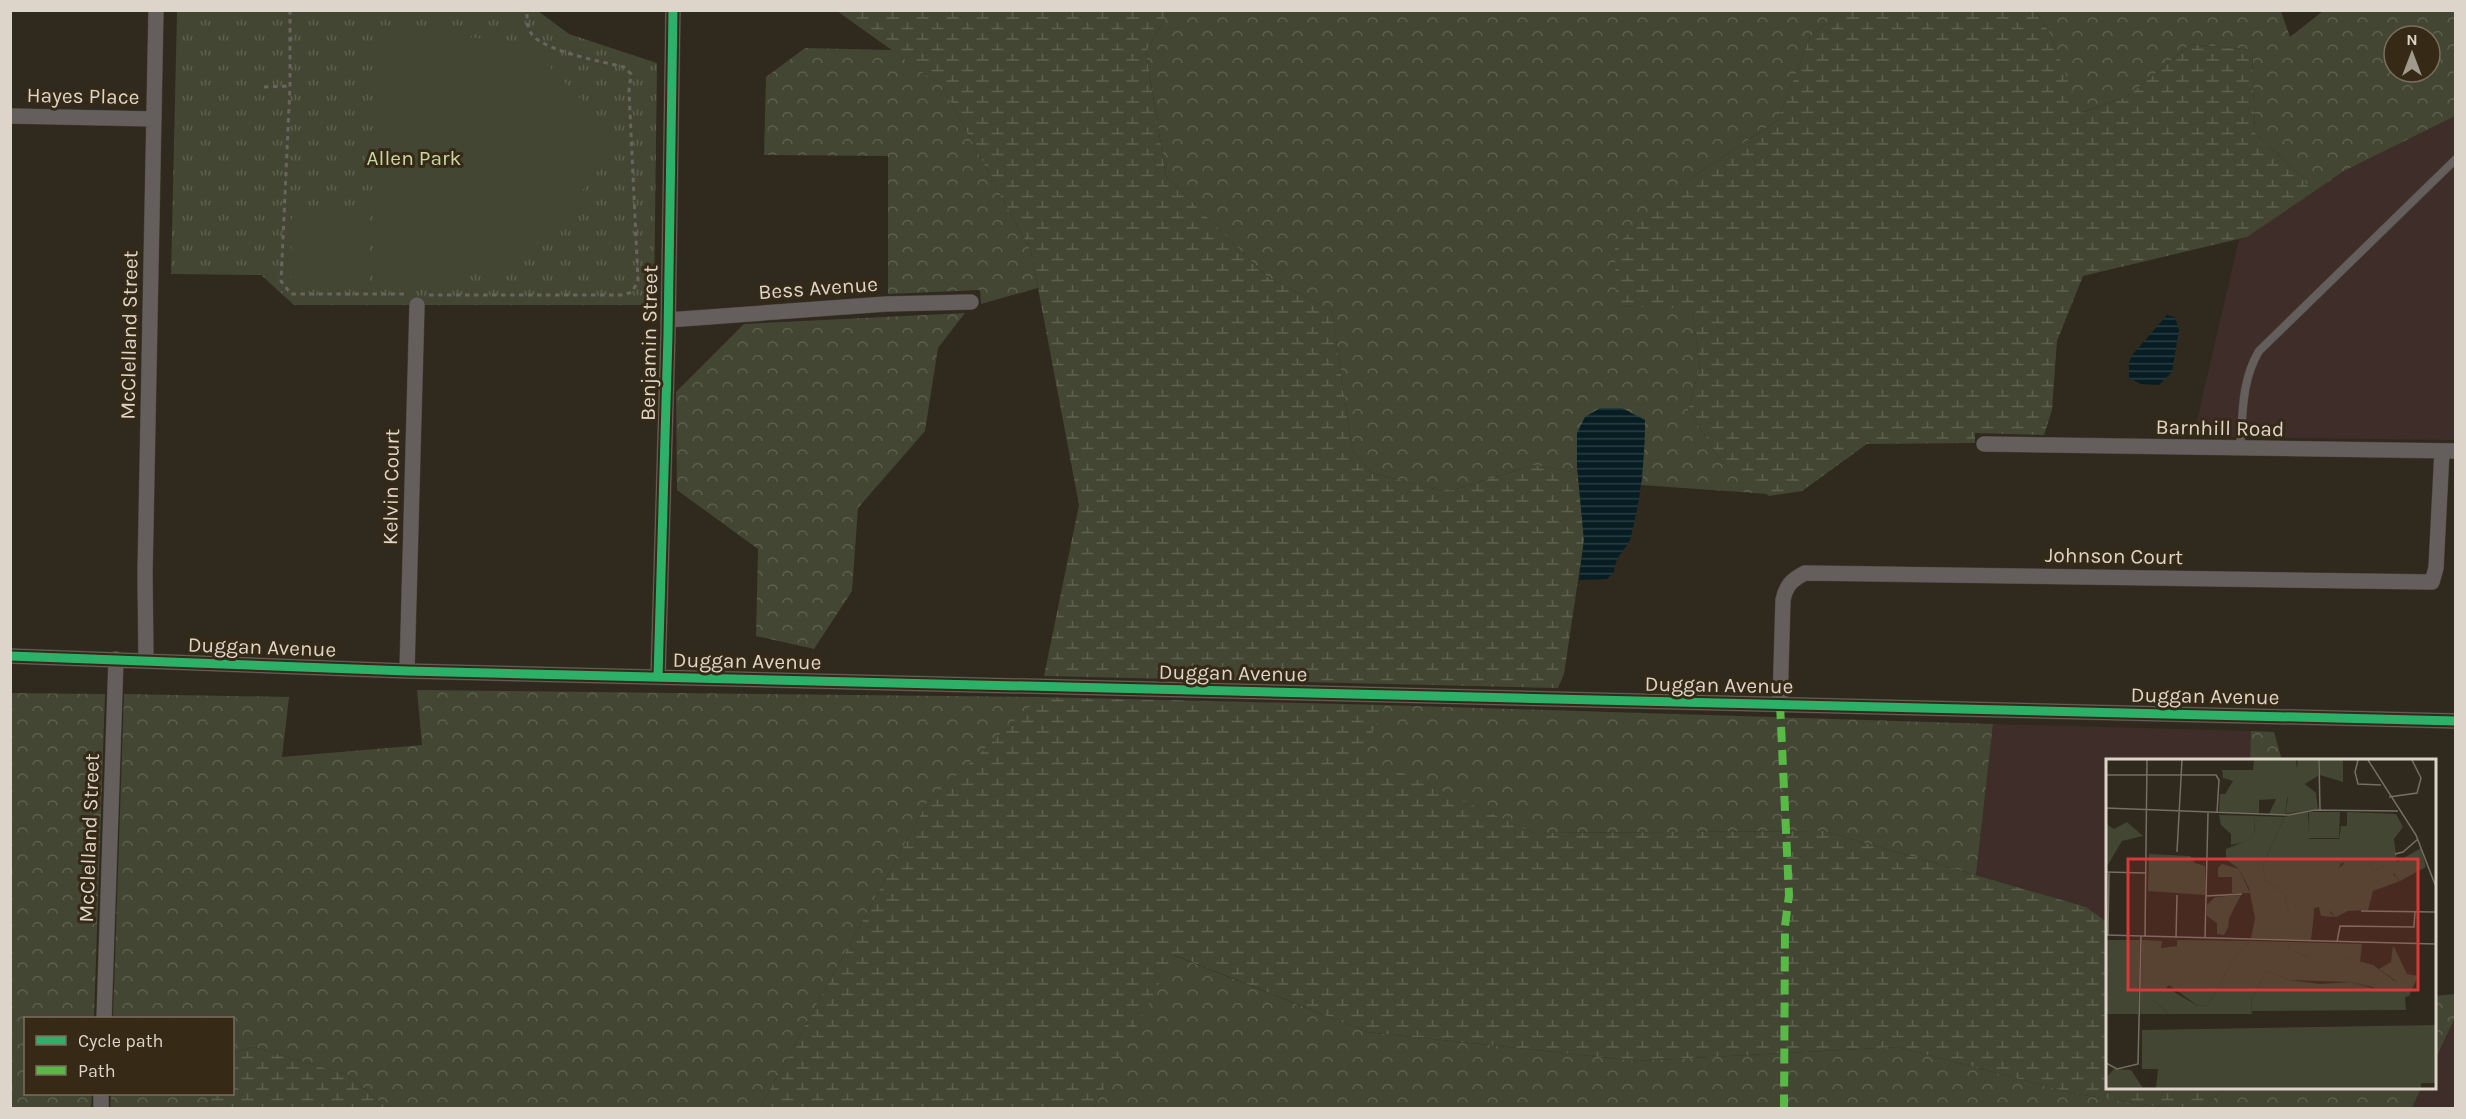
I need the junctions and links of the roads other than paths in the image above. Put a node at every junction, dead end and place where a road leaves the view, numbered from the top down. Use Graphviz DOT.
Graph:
graph roads {
  1 [pos="156,10"];
  2 [pos="674,10"];
  3 [pos="10,116"];
  4 [pos="154,119"];
  5 [pos="2456,159"];
  6 [pos="416,298"];
  7 [pos="971,302"];
  8 [pos="668,320"];
  9 [pos="1984,444"];
  10 [pos="2240,449"];
  11 [pos="2449,451"];
  12 [pos="10,656"];
  13 [pos="116,659"];
  14 [pos="146,661"];
  15 [pos="407,670"];
  16 [pos="658,677"];
  17 [pos="1780,704"];
  18 [pos="2456,721"];
  19 [pos="104,1017"];
  1 -- 4 [label="street, McClelland Street"];
  2 -- 8 [label="street, Benjamin Street"];
  3 -- 4 [label="street, Hayes Place"];
  4 -- 14 [label="street, McClelland Street"];
  5 -- 10 [label="lane"];
  6 -- 15 [label="street, Kelvin Court"];
  7 -- 8 [label="street, Bess Avenue"];
  8 -- 16 [label="street, Benjamin Street"];
  9 -- 10 [label="street, Barnhill Road"];
  10 -- 11 [label="street, Barnhill Road"];
  11 -- 17 [label="street, Johnson Court"];
  12 -- 13 [label="street, Duggan Avenue"];
  13 -- 14 [label="street, Duggan Avenue"];
  13 -- 19 [label="street, McClelland Street"];
  14 -- 15 [label="street, Duggan Avenue"];
  15 -- 16 [label="street, Duggan Avenue"];
  16 -- 17 [label="street, Duggan Avenue"];
  17 -- 18 [label="street, Duggan Avenue"];
}
